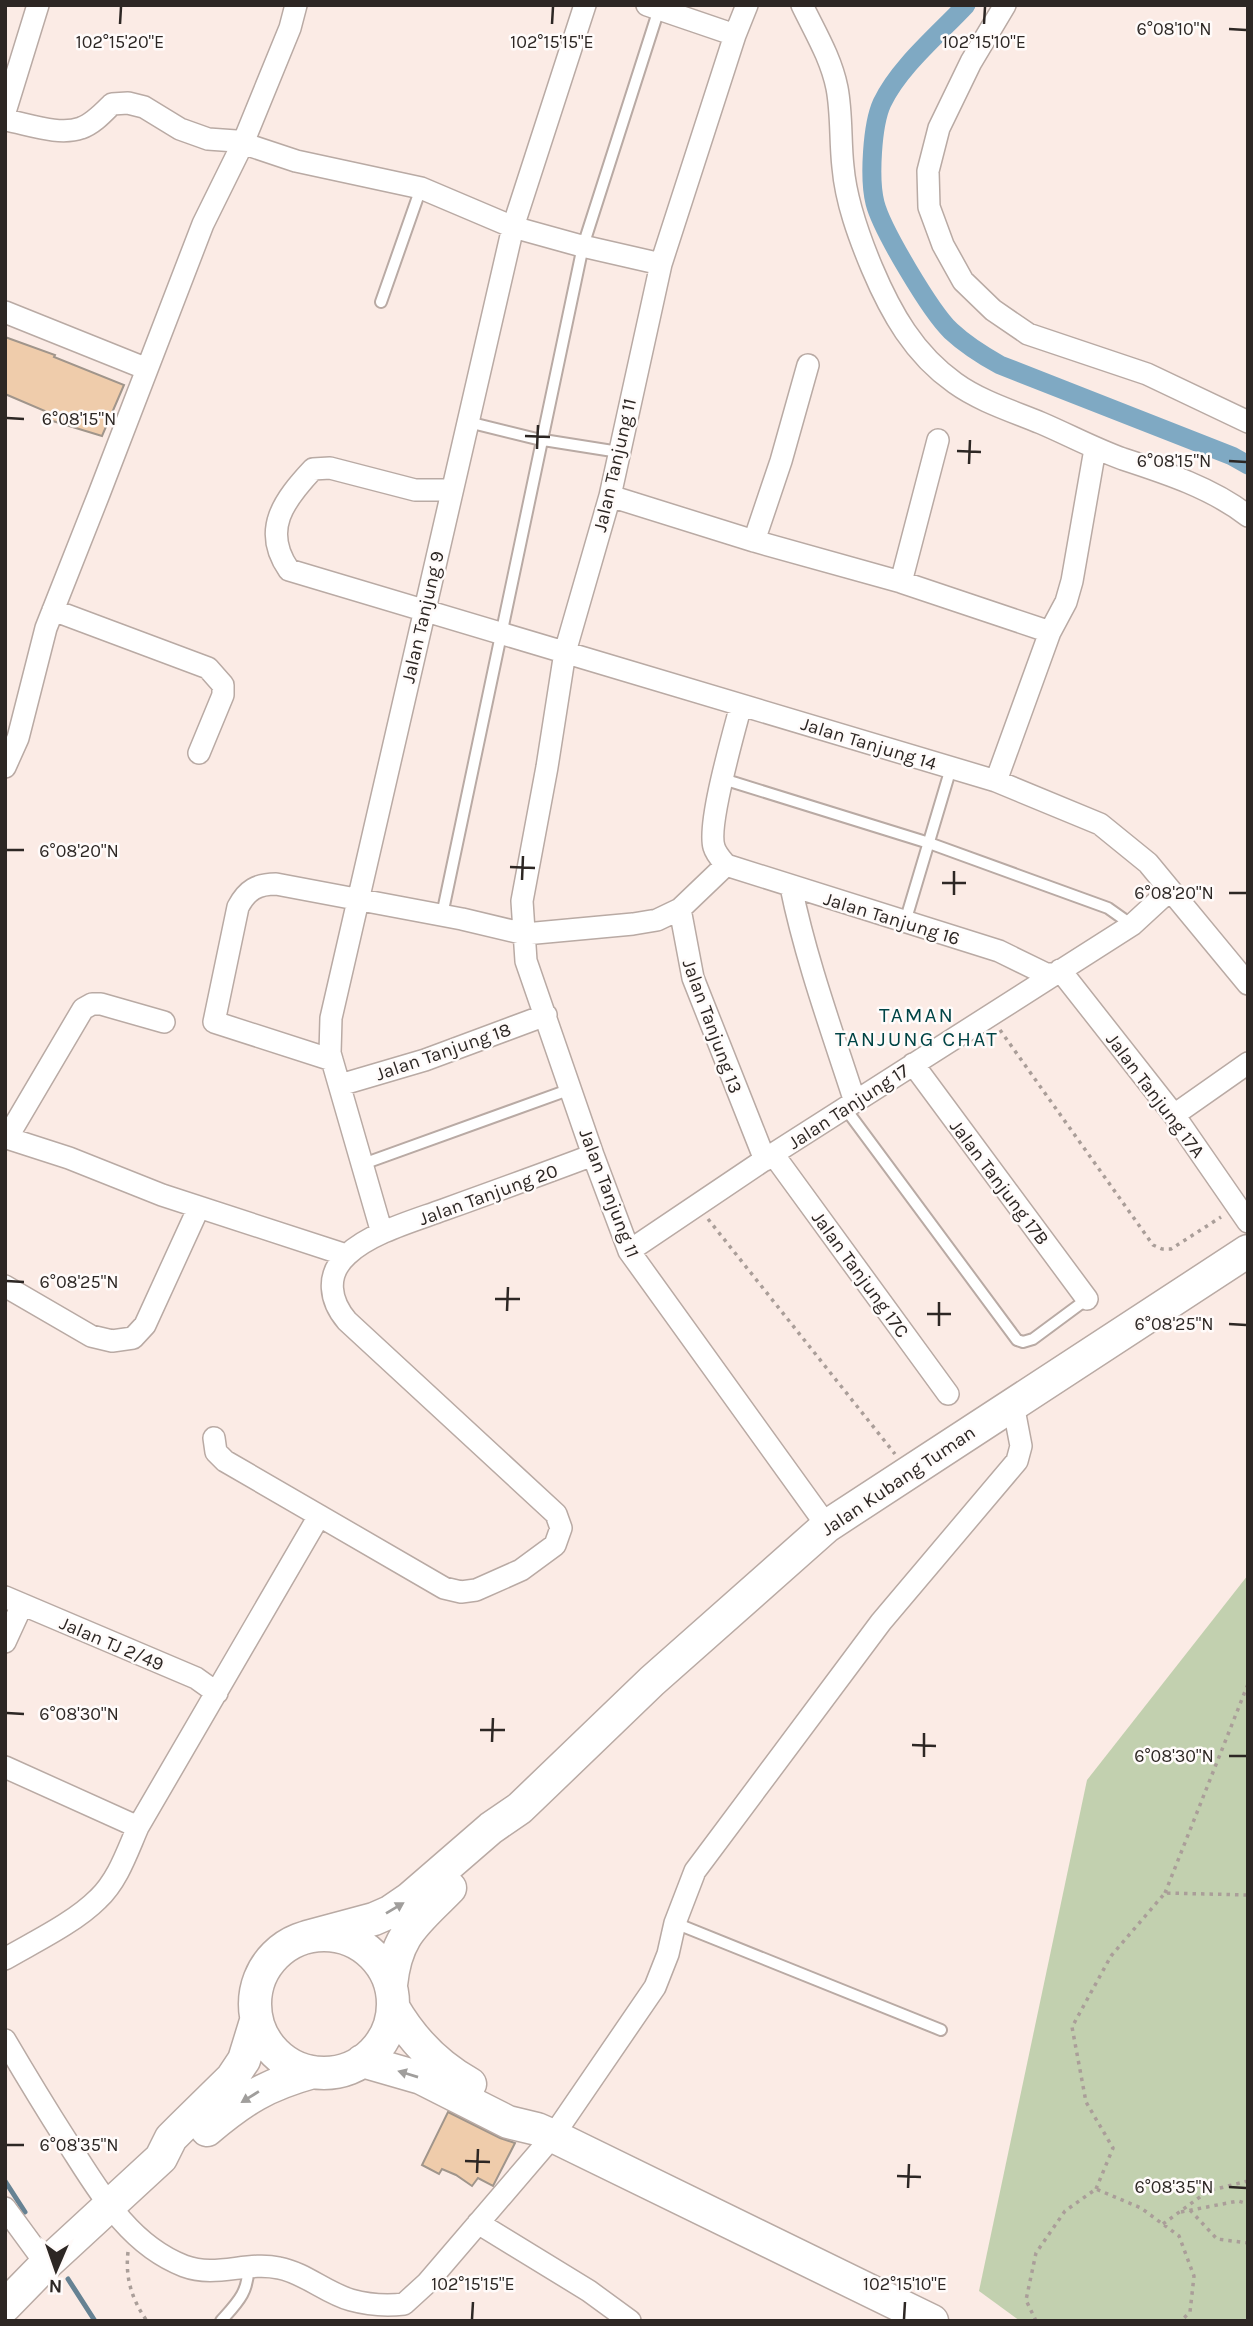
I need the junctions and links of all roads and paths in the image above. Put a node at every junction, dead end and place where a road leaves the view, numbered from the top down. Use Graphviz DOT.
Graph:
graph roads {
  1 [pos="38,5"];
  2 [pos="296,5"];
  3 [pos="584,5"];
  4 [pos="747,5"];
  5 [pos="802,5"];
  6 [pos="653,7"];
  7 [pos="1000,7"];
  8 [pos="735,35"];
  9 [pos="5,112"];
  10 [pos="5,120"];
  11 [pos="243,143"];
  12 [pos="421,188"];
  13 [pos="513,226"];
  14 [pos="583,246"];
  15 [pos="661,264"];
  16 [pos="381,302"];
  17 [pos="5,312"];
  18 [pos="808,365"];
  19 [pos="147,369"];
  20 [pos="468,422"];
  21 [pos="1248,422"];
  22 [pos="542,439"];
  23 [pos="938,440"];
  24 [pos="1095,449"];
  25 [pos="619,452"];
  26 [pos="452,490"];
  27 [pos="610,496"];
  28 [pos="1248,516"];
  29 [pos="754,541"];
  30 [pos="901,582"];
  31 [pos="53,610"];
  32 [pos="424,610"];
  33 [pos="1050,632"];
  34 [pos="500,633"];
  35 [pos="565,652"];
  36 [pos="741,705"];
  37 [pos="12,734"];
  38 [pos="199,753"];
  39 [pos="5,767"];
  40 [pos="951,768"];
  41 [pos="723,779"];
  42 [pos="996,781"];
  43 [pos="929,843"];
  44 [pos="726,865"];
  45 [pos="792,887"];
  46 [pos="1170,890"];
  47 [pos="357,900"];
  48 [pos="680,909"];
  49 [pos="442,915"];
  50 [pos="905,922"];
  51 [pos="1132,925"];
  52 [pos="524,934"];
  53 [pos="1058,972"];
  54 [pos="1248,984"];
  55 [pos="546,1015"];
  56 [pos="990,1015"];
  57 [pos="164,1022"];
  58 [pos="332,1060"];
  59 [pos="1248,1063"];
  60 [pos="914,1064"];
  61 [pos="340,1085"];
  62 [pos="571,1089"];
  63 [pos="850,1105"];
  64 [pos="1174,1115"];
  65 [pos="6,1139"];
  66 [pos="593,1155"];
  67 [pos="769,1157"];
  68 [pos="363,1164"];
  69 [pos="697,1205"];
  70 [pos="199,1206"];
  71 [pos="1242,1214"];
  72 [pos="382,1233"];
  73 [pos="629,1251"];
  74 [pos="1248,1251"];
  75 [pos="346,1255"];
  76 [pos="5,1286"];
  77 [pos="1087,1299"];
  78 [pos="948,1394"];
  79 [pos="1013,1404"];
  80 [pos="214,1438"];
  81 [pos="908,1473"];
  82 [pos="319,1516"];
  83 [pos="827,1526"];
  84 [pos="14,1601"];
  85 [pos="5,1642"];
  86 [pos="1248,1684"];
  87 [pos="217,1693"];
  88 [pos="5,1767"];
  89 [pos="520,1808"];
  90 [pos="138,1827"];
  91 [pos="1165,1893"];
  92 [pos="1248,1895"];
  93 [pos="675,1923"];
  94 [pos="307,1937"];
  95 [pos="5,1959"];
  96 [pos="392,1996"];
  97 [pos="256,2021"];
  98 [pos="941,2030"];
  99 [pos="5,2040"];
  100 [pos="362,2062"];
  101 [pos="313,2072"];
  102 [pos="545,2132"];
  103 [pos="161,2158"];
  104 [pos="1248,2182"];
  105 [pos="1096,2189"];
  106 [pos="1248,2204"];
  107 [pos="108,2206"];
  108 [pos="5,2208"];
  109 [pos="1190,2210"];
  110 [pos="1179,2213"];
  111 [pos="478,2223"];
  112 [pos="1163,2224"];
  113 [pos="135,2235"];
  114 [pos="1248,2243"];
  115 [pos="46,2264"];
  116 [pos="248,2267"];
  117 [pos="5,2306"];
  118 [pos="372,2313"];
  119 [pos="409,2313"];
  120 [pos="147,2321"];
  121 [pos="221,2321"];
  122 [pos="631,2321"];
  123 [pos="932,2321"];
  124 [pos="1036,2321"];
  125 [pos="1181,2321"];
  1 -- 9 [label="street"];
  2 -- 11 [label="street"];
  3 -- 13 [label="street, Jalan Tanjung 9"];
  4 -- 8 [label="street, Jalan Tanjung 11"];
  5 -- 24 [label="street"];
  6 -- 8 [label="street"];
  6 -- 14 [label="lane"];
  7 -- 21 [label="street"];
  8 -- 15 [label="street, Jalan Tanjung 11"];
  10 -- 11 [label="street"];
  11 -- 12 [label="street"];
  11 -- 19 [label="street"];
  12 -- 13 [label="street"];
  12 -- 16 [label="lane"];
  13 -- 14 [label="street"];
  13 -- 20 [label="street, Jalan Tanjung 9"];
  14 -- 15 [label="street"];
  14 -- 22 [label="lane"];
  15 -- 25 [label="street, Jalan Tanjung 11"];
  17 -- 19 [label="street"];
  18 -- 29 [label="street"];
  19 -- 31 [label="street"];
  20 -- 22 [label="lane"];
  20 -- 26 [label="street, Jalan Tanjung 9"];
  22 -- 25 [label="lane"];
  22 -- 34 [label="lane"];
  23 -- 30 [label="street"];
  24 -- 28 [label="street"];
  24 -- 33 [label="street"];
  25 -- 27 [label="street, Jalan Tanjung 11"];
  26 -- 32 [label="street, Jalan Tanjung 9"];
  26 -- 32 [label="street, Jalan Tanjung 14"];
  27 -- 29 [label="street"];
  27 -- 35 [label="street, Jalan Tanjung 11"];
  29 -- 30 [label="street"];
  30 -- 33 [label="street"];
  31 -- 37 [label="street"];
  31 -- 38 [label="street"];
  32 -- 34 [label="street, Jalan Tanjung 14"];
  32 -- 47 [label="street, Jalan Tanjung 9"];
  33 -- 42 [label="street"];
  34 -- 35 [label="street, Jalan Tanjung 14"];
  34 -- 49 [label="lane"];
  35 -- 36 [label="street, Jalan Tanjung 14"];
  35 -- 52 [label="street, Jalan Tanjung 11"];
  36 -- 40 [label="street, Jalan Tanjung 14"];
  36 -- 41 [label="street"];
  37 -- 39 [label="street"];
  40 -- 42 [label="street, Jalan Tanjung 14"];
  40 -- 43 [label="lane"];
  41 -- 43 [label="lane"];
  41 -- 44 [label="street"];
  42 -- 46 [label="street, Jalan Tanjung 14"];
  43 -- 50 [label="lane"];
  43 -- 51 [label="lane"];
  44 -- 45 [label="street, Jalan Tanjung 16"];
  44 -- 48 [label="street"];
  45 -- 50 [label="street, Jalan Tanjung 16"];
  45 -- 63 [label="street"];
  46 -- 51 [label="street, Jalan Tanjung 17"];
  46 -- 54 [label="street, Jalan Tanjung 14"];
  47 -- 49 [label="street"];
  47 -- 58 [label="street, Jalan Tanjung 9"];
  47 -- 58 [label="street"];
  48 -- 52 [label="street"];
  48 -- 67 [label="street, Jalan Tanjung 13"];
  49 -- 52 [label="street"];
  50 -- 53 [label="street, Jalan Tanjung 16"];
  51 -- 53 [label="street, Jalan Tanjung 17"];
  52 -- 55 [label="street, Jalan Tanjung 11"];
  53 -- 56 [label="street, Jalan Tanjung 17"];
  53 -- 64 [label="street, Jalan Tanjung 17A"];
  55 -- 61 [label="street, Jalan Tanjung 18"];
  55 -- 62 [label="street, Jalan Tanjung 11"];
  56 -- 60 [label="street, Jalan Tanjung 17"];
  56 -- 71 [label="path"];
  57 -- 65 [label="street"];
  58 -- 61 [label="street, Jalan Tanjung 9"];
  59 -- 64 [label="street"];
  60 -- 63 [label="street, Jalan Tanjung 17"];
  60 -- 77 [label="street, Jalan Tanjung 17B"];
  61 -- 68 [label="street, Jalan Tanjung 9"];
  62 -- 66 [label="street, Jalan Tanjung 11"];
  62 -- 68 [label="lane"];
  63 -- 67 [label="street, Jalan Tanjung 17"];
  63 -- 77 [label="lane"];
  64 -- 71 [label="street, Jalan Tanjung 17A"];
  65 -- 70 [label="street"];
  66 -- 72 [label="street, Jalan Tanjung 20"];
  66 -- 73 [label="street, Jalan Tanjung 11"];
  67 -- 69 [label="street, Jalan Tanjung 17"];
  67 -- 78 [label="street, Jalan Tanjung 17C"];
  68 -- 72 [label="street, Jalan Tanjung 9"];
  69 -- 73 [label="street, Jalan Tanjung 17"];
  69 -- 81 [label="path"];
  70 -- 75 [label="street"];
  70 -- 76 [label="street"];
  72 -- 75 [label="street, Jalan Tanjung 20"];
  73 -- 83 [label="street, Jalan Tanjung 11"];
  74 -- 79 [label="main road, Jalan Kubang Tuman"];
  75 -- 82 [label="street"];
  79 -- 81 [label="main road, Jalan Kubang Tuman"];
  79 -- 93 [label="street"];
  80 -- 82 [label="street"];
  81 -- 83 [label="main road, Jalan Kubang Tuman"];
  82 -- 87 [label="street"];
  83 -- 89 [label="main road, Jalan Kubang Tuman"];
  84 -- 85 [label="street"];
  84 -- 87 [label="street, Jalan TJ 2/49"];
  86 -- 91 [label="path"];
  87 -- 90 [label="street"];
  88 -- 90 [label="street"];
  94 -- 89 [label="main road, Jalan Kubang Tuman, one-way"];
  89 -- 96 [label="main road, Jalan Kubang Tuman"];
  90 -- 95 [label="street"];
  91 -- 92 [label="path"];
  91 -- 105 [label="path"];
  93 -- 98 [label="lane"];
  93 -- 102 [label="street"];
  94 -- 96 [label="main road"];
  94 -- 97 [label="main road"];
  96 -- 100 [label="main road"];
  96 -- 102 [label="main road"];
  97 -- 101 [label="main road"];
  97 -- 103 [label="main road"];
  99 -- 107 [label="street"];
  100 -- 101 [label="main road"];
  102 -- 100 [label="main road, one-way"];
  101 -- 103 [label="main road, one-way"];
  102 -- 111 [label="street"];
  102 -- 123 [label="main road"];
  103 -- 107 [label="main road"];
  104 -- 110 [label="path"];
  105 -- 112 [label="path"];
  105 -- 124 [label="path"];
  106 -- 109 [label="path"];
  107 -- 113 [label="street"];
  107 -- 115 [label="main road"];
  108 -- 115 [label="street"];
  109 -- 110 [label="path"];
  109 -- 114 [label="path"];
  110 -- 112 [label="path"];
  111 -- 119 [label="street"];
  111 -- 122 [label="street"];
  112 -- 125 [label="path"];
  113 -- 116 [label="street"];
  113 -- 120 [label="path"];
  115 -- 117 [label="main road"];
  116 -- 118 [label="street"];
  116 -- 121 [label="lane"];
  118 -- 119 [label="street"];
}
